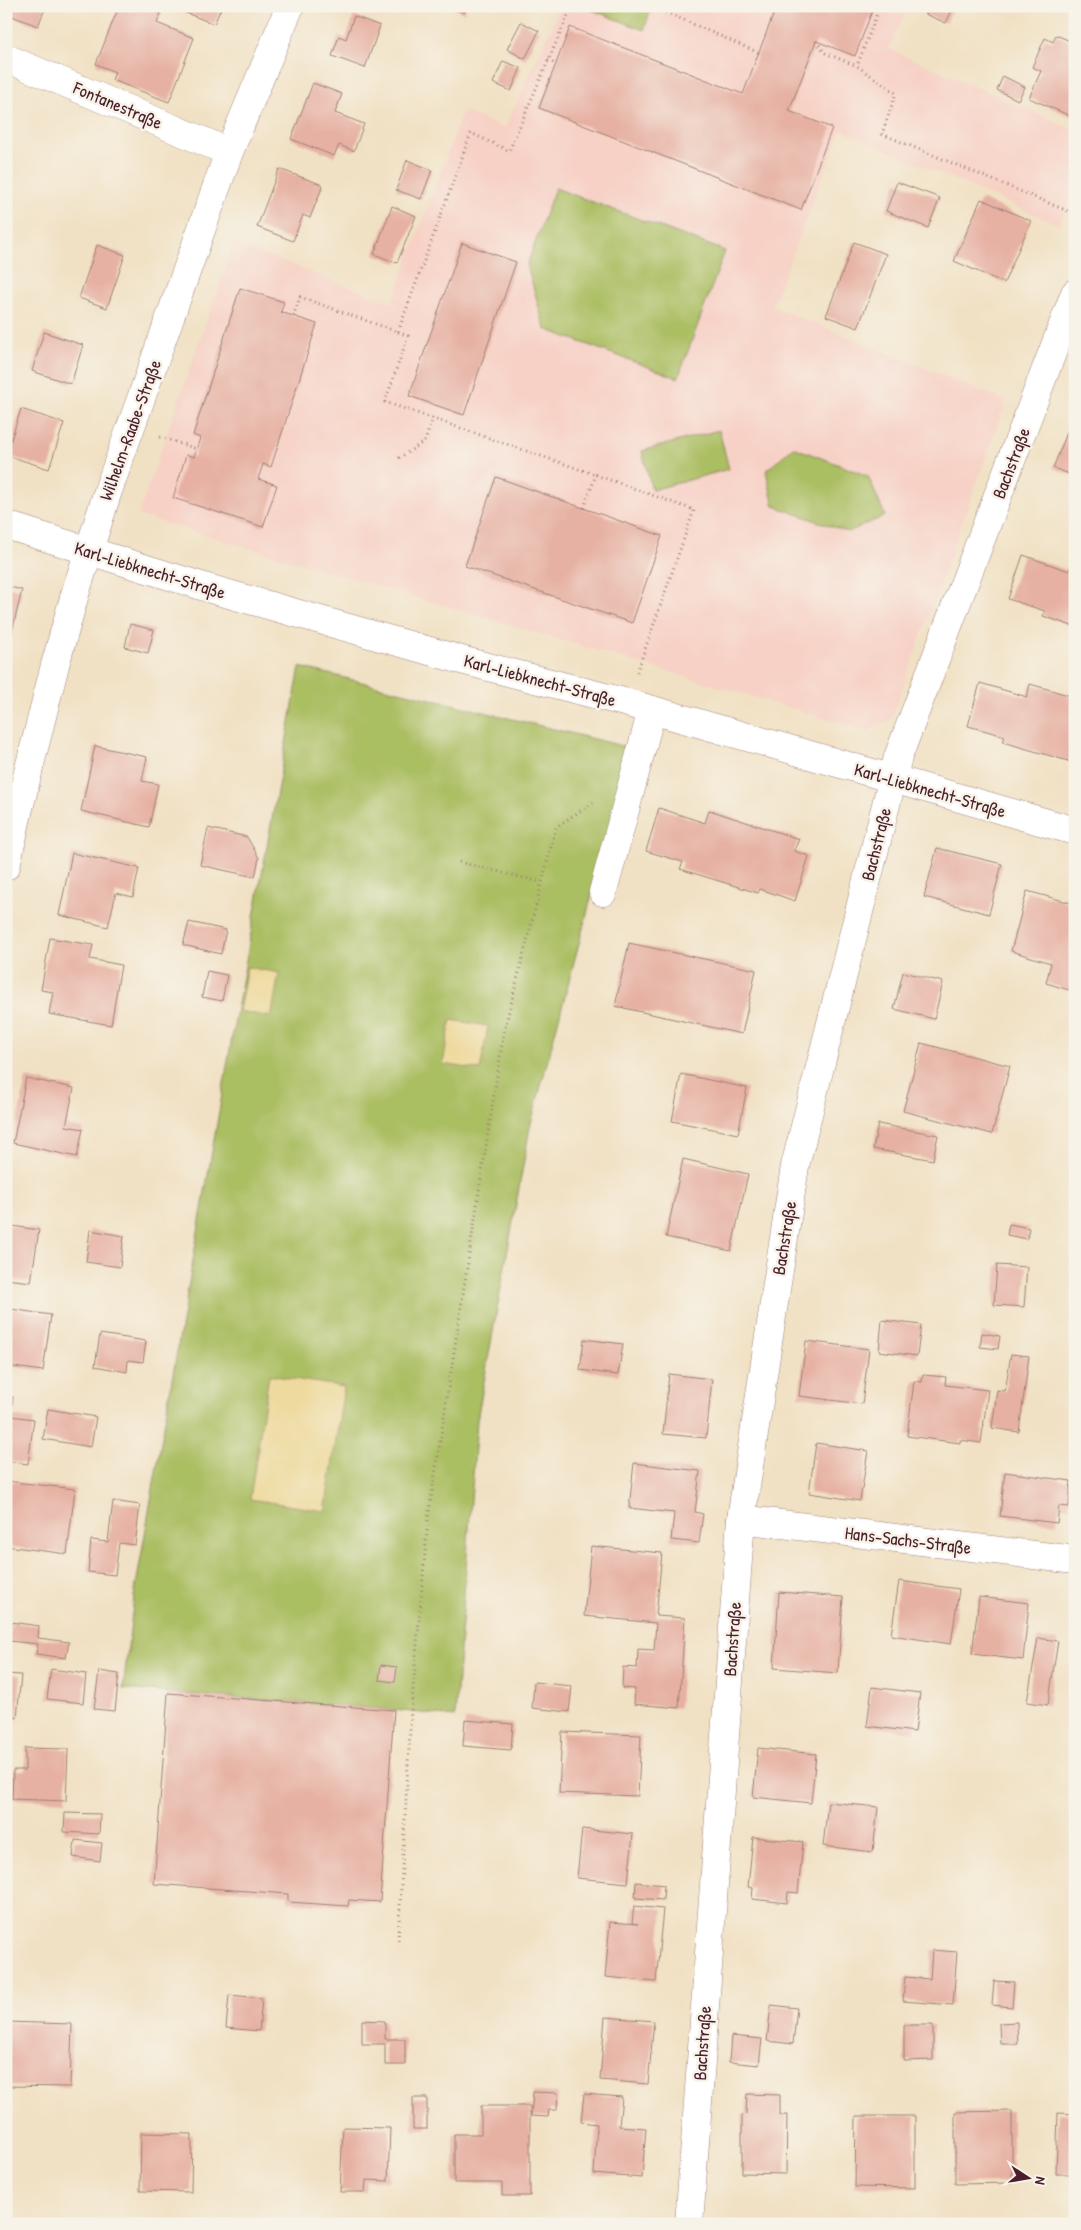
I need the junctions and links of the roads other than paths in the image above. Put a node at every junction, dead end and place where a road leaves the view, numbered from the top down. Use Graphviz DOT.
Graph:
graph roads {
  1 [pos="290,6"];
  2 [pos="6,58"];
  3 [pos="229,152"];
  4 [pos="1075,293"];
  5 [pos="6,525"];
  6 [pos="88,552"];
  7 [pos="652,710"];
  8 [pos="892,779"];
  9 [pos="1075,831"];
  10 [pos="6,866"];
  11 [pos="602,892"];
  12 [pos="741,1519"];
  13 [pos="1075,1560"];
  14 [pos="689,2224"];
  1 -- 3 [label="street, Wilhelm-Raabe-Straße"];
  2 -- 3 [label="street, Fontanestraße"];
  3 -- 6 [label="street, Wilhelm-Raabe-Straße"];
  4 -- 8 [label="street, Bachstraße"];
  5 -- 6 [label="street, Karl-Liebknecht-Straße"];
  6 -- 7 [label="street, Karl-Liebknecht-Straße"];
  6 -- 10 [label="street, Wilhelm-Raabe-Straße"];
  7 -- 8 [label="street, Karl-Liebknecht-Straße"];
  7 -- 11 [label="street"];
  8 -- 9 [label="street, Karl-Liebknecht-Straße"];
  8 -- 12 [label="street, Bachstraße"];
  12 -- 13 [label="street, Hans-Sachs-Straße"];
  12 -- 14 [label="street, Bachstraße"];
}
